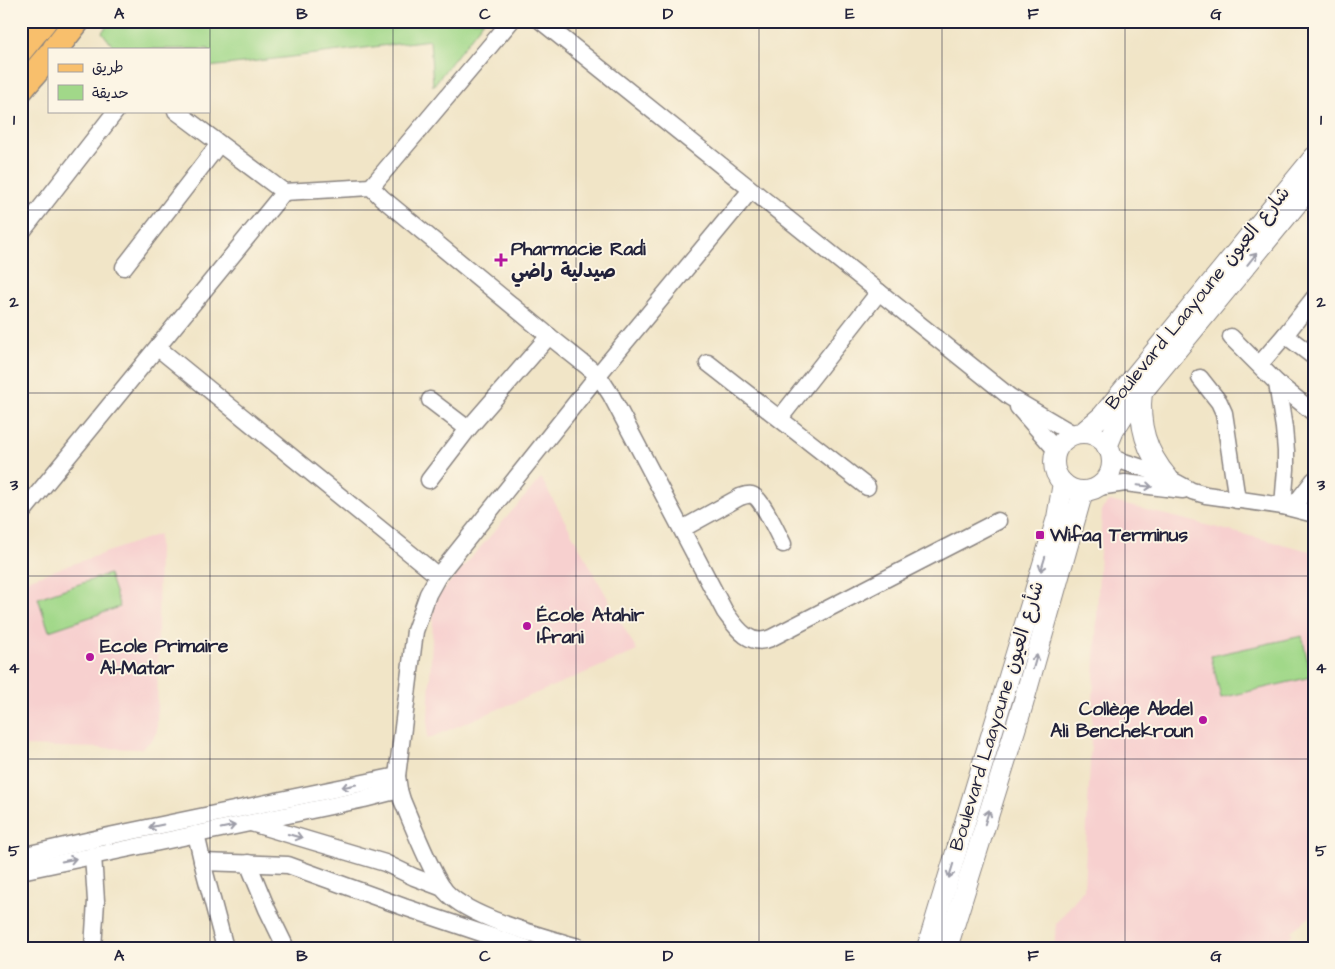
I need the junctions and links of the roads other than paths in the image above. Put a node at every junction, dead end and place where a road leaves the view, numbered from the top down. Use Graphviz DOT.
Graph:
graph roads {
  1 [pos="44,21"];
  2 [pos="77,21"];
  3 [pos="511,21"];
  4 [pos="541,21"];
  5 [pos="55,48"];
  6 [pos="21,49"];
  7 [pos="48,57"];
  8 [pos="21,89"];
  9 [pos="115,112"];
  10 [pos="177,112"];
  11 [pos="219,144"];
  12 [pos="1314,157"];
  13 [pos="1314,183"];
  14 [pos="371,187"];
  15 [pos="751,190"];
  16 [pos="284,192"];
  17 [pos="21,233"];
  18 [pos="124,267"];
  19 [pos="880,292"];
  20 [pos="1314,298"];
  21 [pos="1285,335"];
  22 [pos="549,336"];
  23 [pos="1231,337"];
  24 [pos="158,348"];
  25 [pos="1314,358"];
  26 [pos="708,364"];
  27 [pos="1260,364"];
  28 [pos="598,375"];
  29 [pos="1200,378"];
  30 [pos="1277,383"];
  31 [pos="1142,391"];
  32 [pos="1010,397"];
  33 [pos="430,400"];
  34 [pos="1313,410"];
  35 [pos="780,418"];
  36 [pos="468,429"];
  37 [pos="1078,433"];
  38 [pos="1056,450"];
  39 [pos="1109,453"];
  40 [pos="1168,478"];
  41 [pos="429,480"];
  42 [pos="1314,480"];
  43 [pos="1062,483"];
  44 [pos="867,487"];
  45 [pos="1091,489"];
  46 [pos="1192,491"];
  47 [pos="1237,500"];
  48 [pos="1288,507"];
  49 [pos="21,514"];
  50 [pos="1314,514"];
  51 [pos="998,521"];
  52 [pos="682,529"];
  53 [pos="783,544"];
  54 [pos="438,576"];
  55 [pos="398,783"];
  56 [pos="248,822"];
  57 [pos="196,834"];
  58 [pos="21,856"];
  59 [pos="93,856"];
  60 [pos="202,862"];
  61 [pos="248,863"];
  62 [pos="21,871"];
  63 [pos="443,888"];
  64 [pos="559,944"];
  65 [pos="93,948"];
  66 [pos="225,948"];
  67 [pos="286,948"];
  68 [pos="526,948"];
  69 [pos="581,948"];
  70 [pos="927,948"];
  71 [pos="947,948"];
  1 -- 6 [label="main road"];
  2 -- 5 [label="main road"];
  3 -- 14 [label="street"];
  4 -- 15 [label="street"];
  7 -- 8 [label="main road"];
  9 -- 17 [label="street"];
  10 -- 11 [label="street"];
  11 -- 16 [label="street"];
  11 -- 18 [label="street"];
  12 -- 37 [label="street, Boulevard Laayoune شارع العيون"];
  31 -- 13 [label="street, Boulevard Laayoune شارع العيون, one-way"];
  14 -- 16 [label="street"];
  14 -- 22 [label="street"];
  15 -- 19 [label="street"];
  15 -- 28 [label="street"];
  16 -- 24 [label="street"];
  19 -- 32 [label="street"];
  19 -- 35 [label="street"];
  20 -- 21 [label="street"];
  21 -- 25 [label="street"];
  21 -- 27 [label="street"];
  22 -- 28 [label="street"];
  22 -- 36 [label="street"];
  23 -- 27 [label="street"];
  24 -- 49 [label="street"];
  24 -- 54 [label="street"];
  26 -- 35 [label="street"];
  27 -- 30 [label="street"];
  28 -- 52 [label="street"];
  28 -- 54 [label="street"];
  29 -- 47 [label="street"];
  30 -- 34 [label="street"];
  30 -- 48 [label="street"];
  31 -- 39 [label="street, Boulevard Laayoune شارع العيون"];
  31 -- 40 [label="street"];
  32 -- 37 [label="street"];
  32 -- 38 [label="street"];
  33 -- 36 [label="street"];
  35 -- 44 [label="street"];
  36 -- 41 [label="street"];
  37 -- 38 [label="street"];
  37 -- 39 [label="street"];
  38 -- 43 [label="street"];
  39 -- 40 [label="street"];
  39 -- 45 [label="street"];
  40 -- 46 [label="street"];
  42 -- 48 [label="street"];
  43 -- 45 [label="street"];
  43 -- 70 [label="street, Boulevard Laayoune شأرع العيون, one-way"];
  45 -- 46 [label="street, one-way"];
  71 -- 45 [label="street, Boulevard Laayoune شأرع العيون, one-way"];
  46 -- 47 [label="street"];
  47 -- 48 [label="street"];
  48 -- 50 [label="street"];
  51 -- 52 [label="street"];
  52 -- 53 [label="street"];
  54 -- 55 [label="street"];
  55 -- 56 [label="street"];
  55 -- 58 [label="street, one-way"];
  55 -- 63 [label="street"];
  57 -- 56 [label="street, one-way"];
  56 -- 63 [label="street, one-way"];
  57 -- 59 [label="street"];
  57 -- 60 [label="street"];
  62 -- 59 [label="street, one-way"];
  59 -- 65 [label="street"];
  60 -- 61 [label="street"];
  60 -- 66 [label="street"];
  61 -- 67 [label="street"];
  61 -- 68 [label="street"];
  63 -- 64 [label="street"];
  64 -- 69 [label="street"];
}
